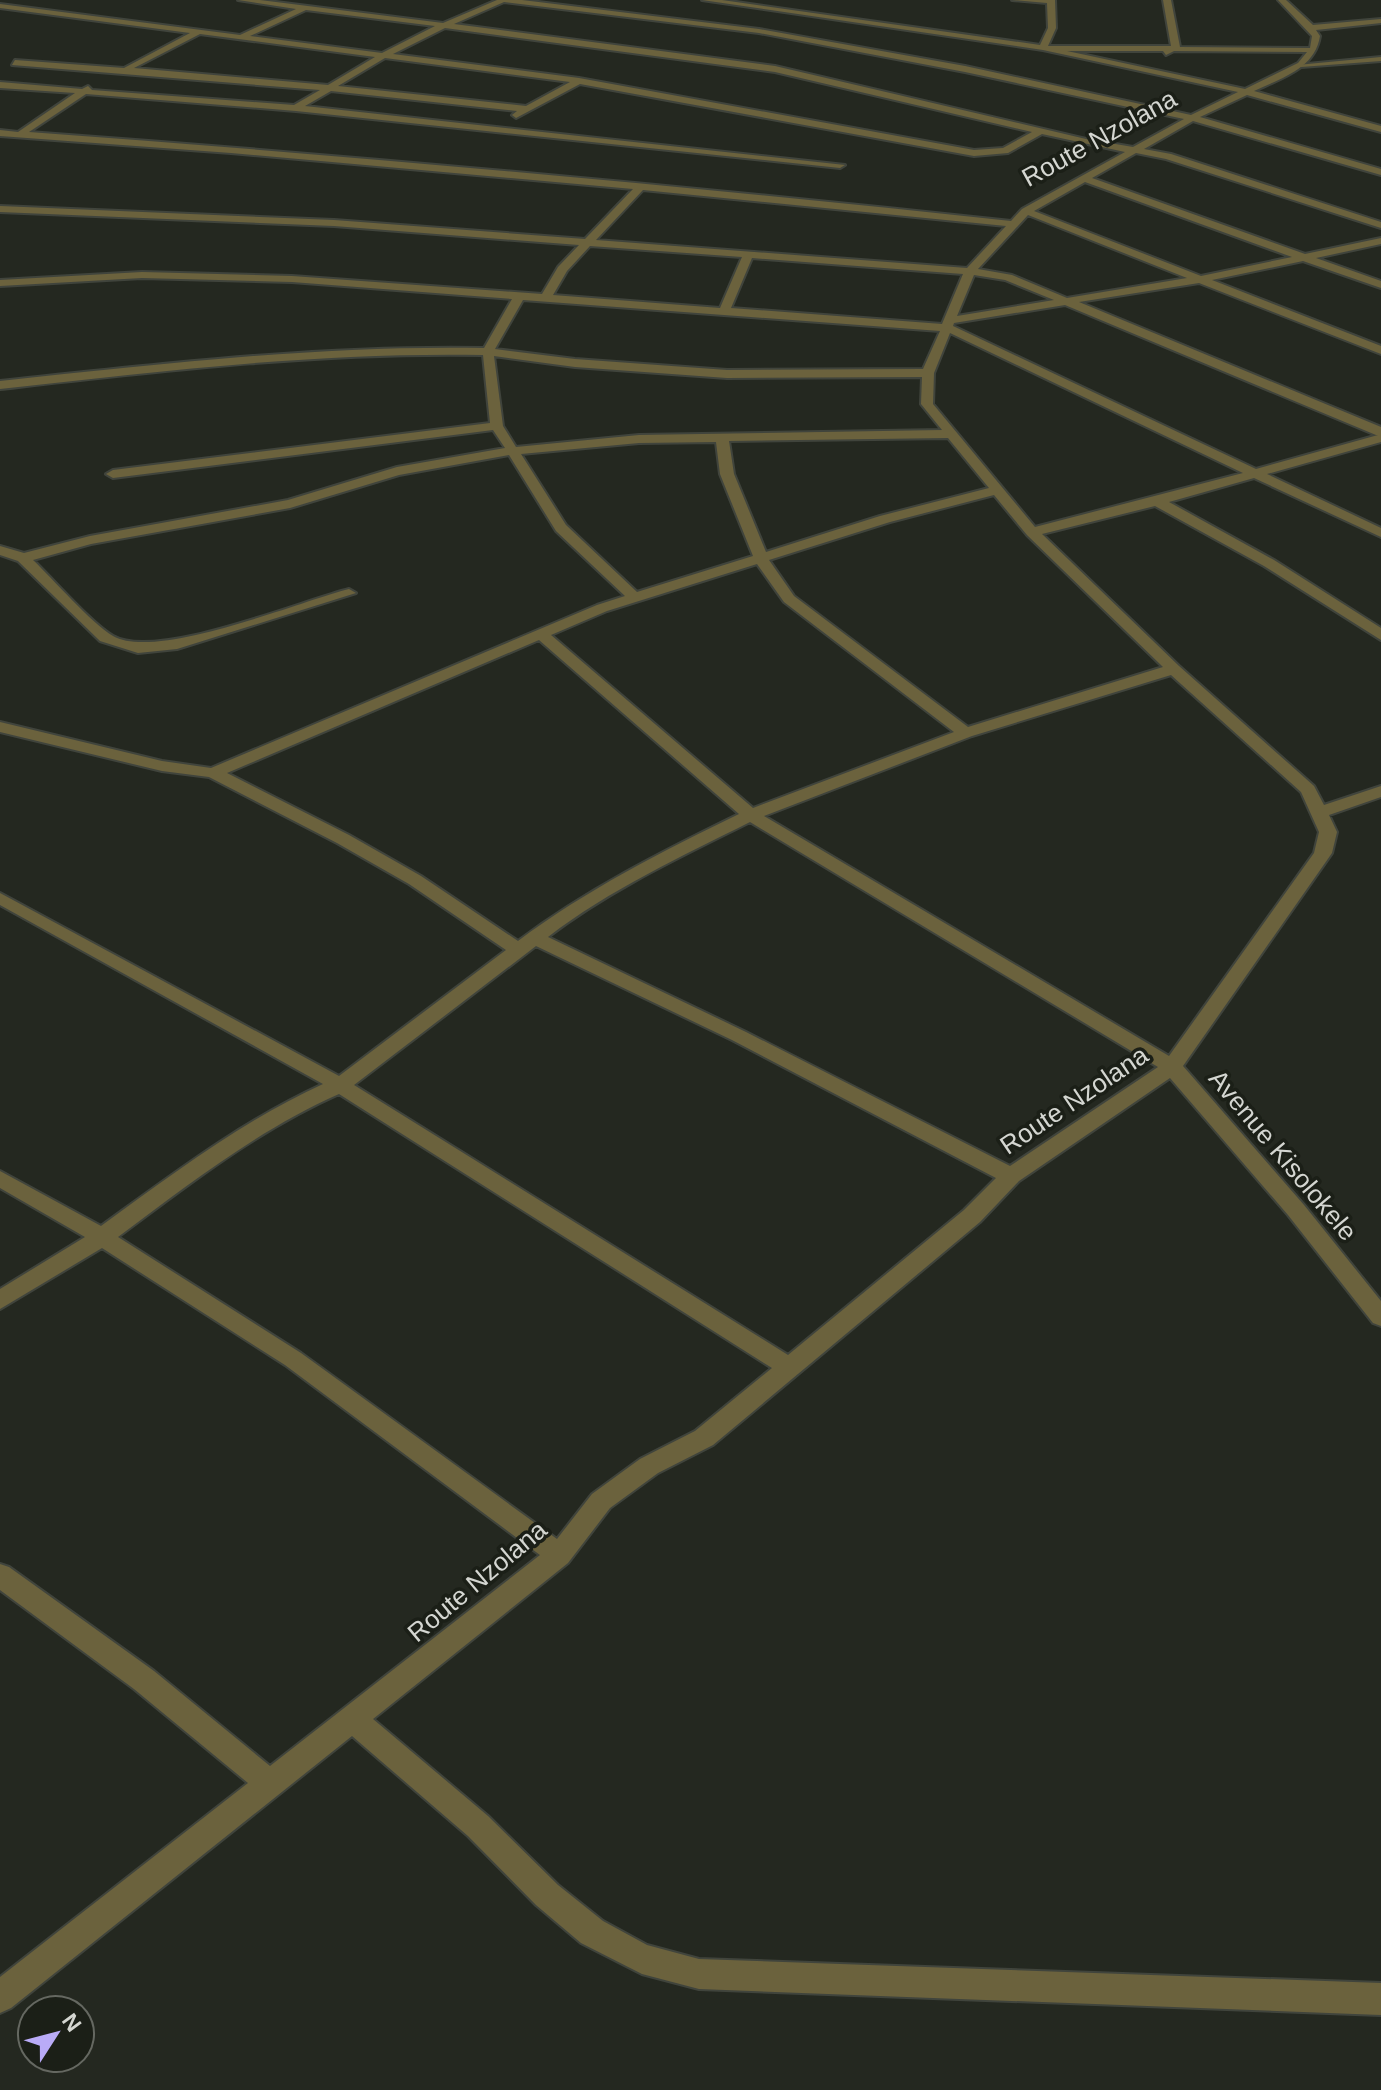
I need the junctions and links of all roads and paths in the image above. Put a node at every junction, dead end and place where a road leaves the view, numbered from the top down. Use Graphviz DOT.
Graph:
graph roads {
  1 [pos="242,0"];
  2 [pos="323,0"];
  3 [pos="706,0"];
  4 [pos="1016,0"];
  5 [pos="1051,0"];
  6 [pos="1167,0"];
  7 [pos="1282,0"];
  8 [pos="0,6"];
  9 [pos="305,8"];
  10 [pos="1381,21"];
  11 [pos="442,26"];
  12 [pos="1311,28"];
  13 [pos="198,32"];
  14 [pos="241,37"];
  15 [pos="1176,47"];
  16 [pos="1043,48"];
  17 [pos="1314,50"];
  18 [pos="383,56"];
  19 [pos="1381,59"];
  20 [pos="15,63"];
  21 [pos="1301,65"];
  22 [pos="1140,68"];
  23 [pos="127,69"];
  24 [pos="579,81"];
  25 [pos="0,85"];
  26 [pos="328,87"];
  27 [pos="85,91"];
  28 [pos="1243,91"];
  29 [pos="296,108"];
  30 [pos="527,109"];
  31 [pos="1192,118"];
  32 [pos="490,129"];
  33 [pos="1381,129"];
  34 [pos="1041,131"];
  35 [pos="0,133"];
  36 [pos="20,135"];
  37 [pos="0,147"];
  38 [pos="1133,153"];
  39 [pos="840,165"];
  40 [pos="1381,172"];
  41 [pos="1086,179"];
  42 [pos="639,189"];
  43 [pos="0,209"];
  44 [pos="1026,211"];
  45 [pos="1014,224"];
  46 [pos="1381,225"];
  47 [pos="1381,241"];
  48 [pos="586,243"];
  49 [pos="749,254"];
  50 [pos="1307,258"];
  51 [pos="970,271"];
  52 [pos="1201,279"];
  53 [pos="0,283"];
  54 [pos="1381,285"];
  55 [pos="520,295"];
  56 [pos="546,297"];
  57 [pos="1066,301"];
  58 [pos="725,309"];
  59 [pos="950,324"];
  60 [pos="1381,350"];
  61 [pos="488,352"];
  62 [pos="928,373"];
  63 [pos="0,385"];
  64 [pos="497,426"];
  65 [pos="1381,432"];
  66 [pos="950,434"];
  67 [pos="1381,438"];
  68 [pos="722,440"];
  69 [pos="512,451"];
  70 [pos="113,474"];
  71 [pos="1256,474"];
  72 [pos="996,490"];
  73 [pos="1157,501"];
  74 [pos="1032,532"];
  75 [pos="1381,533"];
  76 [pos="0,550"];
  77 [pos="23,558"];
  78 [pos="762,560"];
  79 [pos="349,593"];
  80 [pos="635,598"];
  81 [pos="541,634"];
  82 [pos="1381,635"];
  83 [pos="1174,669"];
  84 [pos="0,727"];
  85 [pos="966,733"];
  86 [pos="213,773"];
  87 [pos="1381,791"];
  88 [pos="1321,812"];
  89 [pos="751,815"];
  90 [pos="0,898"];
  91 [pos="535,938"];
  92 [pos="517,949"];
  93 [pos="1172,1067"];
  94 [pos="340,1085"];
  95 [pos="1011,1176"];
  96 [pos="0,1178"];
  97 [pos="102,1237"];
  98 [pos="0,1300"];
  99 [pos="1381,1317"];
  100 [pos="789,1367"];
  101 [pos="559,1555"];
  102 [pos="0,1575"];
  103 [pos="353,1719"];
  104 [pos="271,1785"];
  105 [pos="0,1997"];
  106 [pos="1381,1999"];
  1 -- 9 [label="street"];
  2 -- 9 [label="street"];
  3 -- 16 [label="street"];
  4 -- 5 [label="street"];
  5 -- 16 [label="street"];
  6 -- 15 [label="street"];
  7 -- 12 [label="street"];
  8 -- 13 [label="street"];
  9 -- 11 [label="street"];
  9 -- 14 [label="street"];
  10 -- 12 [label="street"];
  11 -- 18 [label="street"];
  11 -- 31 [label="street"];
  11 -- 34 [label="street"];
  12 -- 17 [label="street"];
  13 -- 14 [label="street"];
  13 -- 23 [label="street"];
  14 -- 18 [label="street"];
  15 -- 16 [label="street"];
  15 -- 17 [label="street"];
  15 -- 22 [label="street"];
  16 -- 22 [label="street"];
  17 -- 21 [label="street, Route Nzolana"];
  18 -- 24 [label="street"];
  18 -- 26 [label="street"];
  19 -- 21 [label="lane"];
  20 -- 23 [label="street"];
  21 -- 28 [label="street, Route Nzolana"];
  22 -- 28 [label="street"];
  23 -- 26 [label="street"];
  23 -- 27 [label="street"];
  24 -- 30 [label="street"];
  24 -- 34 [label="street"];
  25 -- 27 [label="street"];
  26 -- 29 [label="street"];
  26 -- 30 [label="street"];
  27 -- 29 [label="street"];
  27 -- 36 [label="street"];
  28 -- 31 [label="street, Route Nzolana"];
  28 -- 33 [label="street"];
  29 -- 32 [label="street"];
  30 -- 32 [label="street"];
  31 -- 38 [label="street, Route Nzolana"];
  31 -- 40 [label="street"];
  32 -- 39 [label="street"];
  34 -- 38 [label="street"];
  35 -- 36 [label="street"];
  36 -- 37 [label="street"];
  36 -- 42 [label="street"];
  38 -- 41 [label="street, Route Nzolana"];
  38 -- 46 [label="street"];
  41 -- 44 [label="street, Route Nzolana"];
  41 -- 50 [label="street"];
  42 -- 45 [label="street"];
  42 -- 48 [label="street"];
  43 -- 48 [label="street"];
  44 -- 45 [label="street, Route Nzolana"];
  44 -- 52 [label="street"];
  45 -- 51 [label="street, Route Nzolana"];
  47 -- 50 [label="street"];
  48 -- 49 [label="street"];
  48 -- 56 [label="street"];
  49 -- 51 [label="street"];
  49 -- 58 [label="street"];
  50 -- 52 [label="street"];
  50 -- 54 [label="street"];
  51 -- 57 [label="street"];
  51 -- 59 [label="street, Route Nzolana"];
  52 -- 57 [label="street"];
  52 -- 60 [label="street"];
  53 -- 55 [label="street"];
  55 -- 56 [label="street"];
  55 -- 61 [label="street"];
  56 -- 58 [label="street"];
  57 -- 59 [label="street"];
  57 -- 65 [label="street"];
  58 -- 59 [label="street"];
  59 -- 62 [label="street, Route Nzolana"];
  59 -- 71 [label="street"];
  61 -- 62 [label="street"];
  61 -- 63 [label="street"];
  61 -- 64 [label="street"];
  62 -- 66 [label="street"];
  64 -- 69 [label="street"];
  64 -- 70 [label="street"];
  66 -- 68 [label="street"];
  66 -- 72 [label="street"];
  67 -- 71 [label="street"];
  68 -- 69 [label="street"];
  68 -- 78 [label="street"];
  69 -- 77 [label="street"];
  69 -- 80 [label="street"];
  71 -- 73 [label="street"];
  71 -- 75 [label="street"];
  72 -- 74 [label="street"];
  72 -- 78 [label="street"];
  73 -- 74 [label="street"];
  73 -- 82 [label="street"];
  74 -- 83 [label="street"];
  76 -- 77 [label="street"];
  77 -- 79 [label="street"];
  78 -- 80 [label="street"];
  78 -- 85 [label="street"];
  80 -- 81 [label="street"];
  81 -- 86 [label="street"];
  81 -- 89 [label="street, Avenue Kisolokele"];
  83 -- 85 [label="street"];
  83 -- 88 [label="street"];
  84 -- 86 [label="street"];
  85 -- 89 [label="street"];
  86 -- 92 [label="street"];
  87 -- 88 [label="street"];
  88 -- 93 [label="street, Route Nzolana"];
  89 -- 91 [label="street"];
  89 -- 93 [label="street, Avenue Kisolokele"];
  90 -- 94 [label="street"];
  91 -- 92 [label="street"];
  91 -- 95 [label="street"];
  92 -- 94 [label="street"];
  93 -- 95 [label="street, Route Nzolana"];
  93 -- 99 [label="street, Avenue Kisolokele"];
  94 -- 97 [label="street"];
  94 -- 100 [label="street"];
  95 -- 100 [label="street, Route Nzolana"];
  96 -- 97 [label="street"];
  97 -- 98 [label="street"];
  97 -- 101 [label="street"];
  100 -- 101 [label="street, Route Nzolana"];
  101 -- 103 [label="street, Route Nzolana"];
  102 -- 104 [label="street"];
  103 -- 104 [label="street, Route Nzolana"];
  103 -- 106 [label="street"];
  104 -- 105 [label="street, Route Nzolana"];
}
